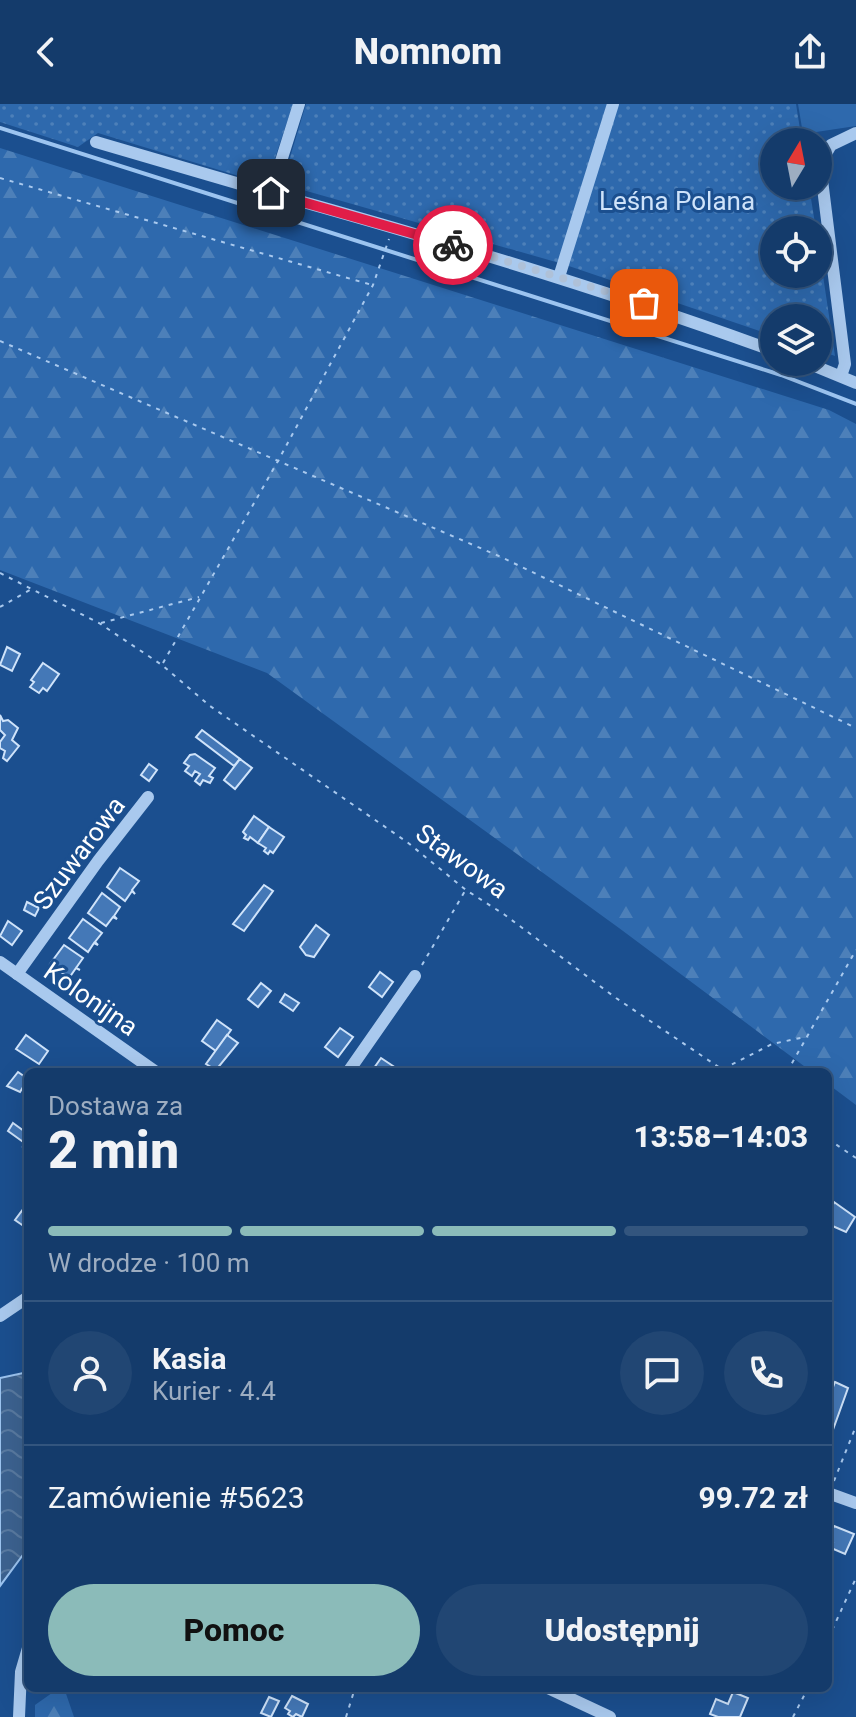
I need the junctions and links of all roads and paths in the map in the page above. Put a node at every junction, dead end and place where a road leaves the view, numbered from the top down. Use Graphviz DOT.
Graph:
graph roads {
  1 [pos="299,104"];
  2 [pos="613,104"];
  3 [pos="856,133"];
  4 [pos="96,142"];
  5 [pos="0,178"];
  6 [pos="271,193"];
  7 [pos="392,226"];
  8 [pos="559,277"];
  9 [pos="373,285"];
  10 [pos="0,341"];
  11 [pos="760,346"];
  12 [pos="832,372"];
  13 [pos="841,376"];
  14 [pos="856,383"];
  15 [pos="278,461"];
  16 [pos="0,573"];
  17 [pos="32,589"];
  18 [pos="200,597"];
  19 [pos="0,607"];
  20 [pos="99,623"];
  21 [pos="162,665"];
  22 [pos="856,728"];
  23 [pos="148,797"];
  24 [pos="466,890"];
  25 [pos="856,950"];
  26 [pos="0,962"];
  27 [pos="17,974"];
  28 [pos="415,976"];
  29 [pos="805,1037"];
  30 [pos="150,1068"];
  31 [pos="351,1068"];
  32 [pos="721,1068"];
  33 [pos="724,1068"];
  34 [pos="789,1068"];
  35 [pos="832,1142"];
  36 [pos="856,1158"];
  37 [pos="24,1300"];
  38 [pos="0,1316"];
  39 [pos="856,1426"];
  40 [pos="832,1486"];
  41 [pos="832,1494"];
  42 [pos="856,1503"];
  43 [pos="856,1578"];
  44 [pos="832,1630"];
  45 [pos="24,1662"];
  46 [pos="354,1692"];
  47 [pos="557,1692"];
  48 [pos="806,1692"];
  49 [pos="19,1717"];
  50 [pos="346,1717"];
  51 [pos="610,1717"];
  52 [pos="793,1717"];
  1 -- 6 [label="street"];
  2 -- 8 [label="street"];
  3 -- 13 [label="street"];
  4 -- 6 [label="street"];
  5 -- 9 [label="path"];
  6 -- 7 [label="street"];
  7 -- 8 [label="street"];
  7 -- 9 [label="path"];
  8 -- 11 [label="street"];
  9 -- 15 [label="path"];
  10 -- 15 [label="path"];
  12 -- 13 [label="street"];
  13 -- 14 [label="street"];
  15 -- 18 [label="path"];
  15 -- 22 [label="path"];
  16 -- 17 [label="path, Stawowa"];
  17 -- 19 [label="path"];
  17 -- 20 [label="path, Stawowa"];
  18 -- 20 [label="path"];
  18 -- 21 [label="path"];
  20 -- 21 [label="path, Stawowa"];
  21 -- 24 [label="path, Stawowa"];
  23 -- 27 [label="street, Szuwarowa"];
  24 -- 28 [label="path"];
  24 -- 32 [label="path, Stawowa"];
  25 -- 29 [label="path"];
  26 -- 27 [label="street, Kolonijna"];
  27 -- 30 [label="street, Kolonijna"];
  28 -- 31 [label="street"];
  29 -- 33 [label="path"];
  29 -- 34 [label="path"];
  35 -- 36 [label="path"];
  37 -- 38 [label="street"];
  39 -- 40 [label="path"];
  41 -- 42 [label="street"];
  43 -- 44 [label="path"];
  45 -- 49 [label="street"];
  46 -- 50 [label="path"];
  47 -- 51 [label="street"];
  48 -- 52 [label="path"];
}
